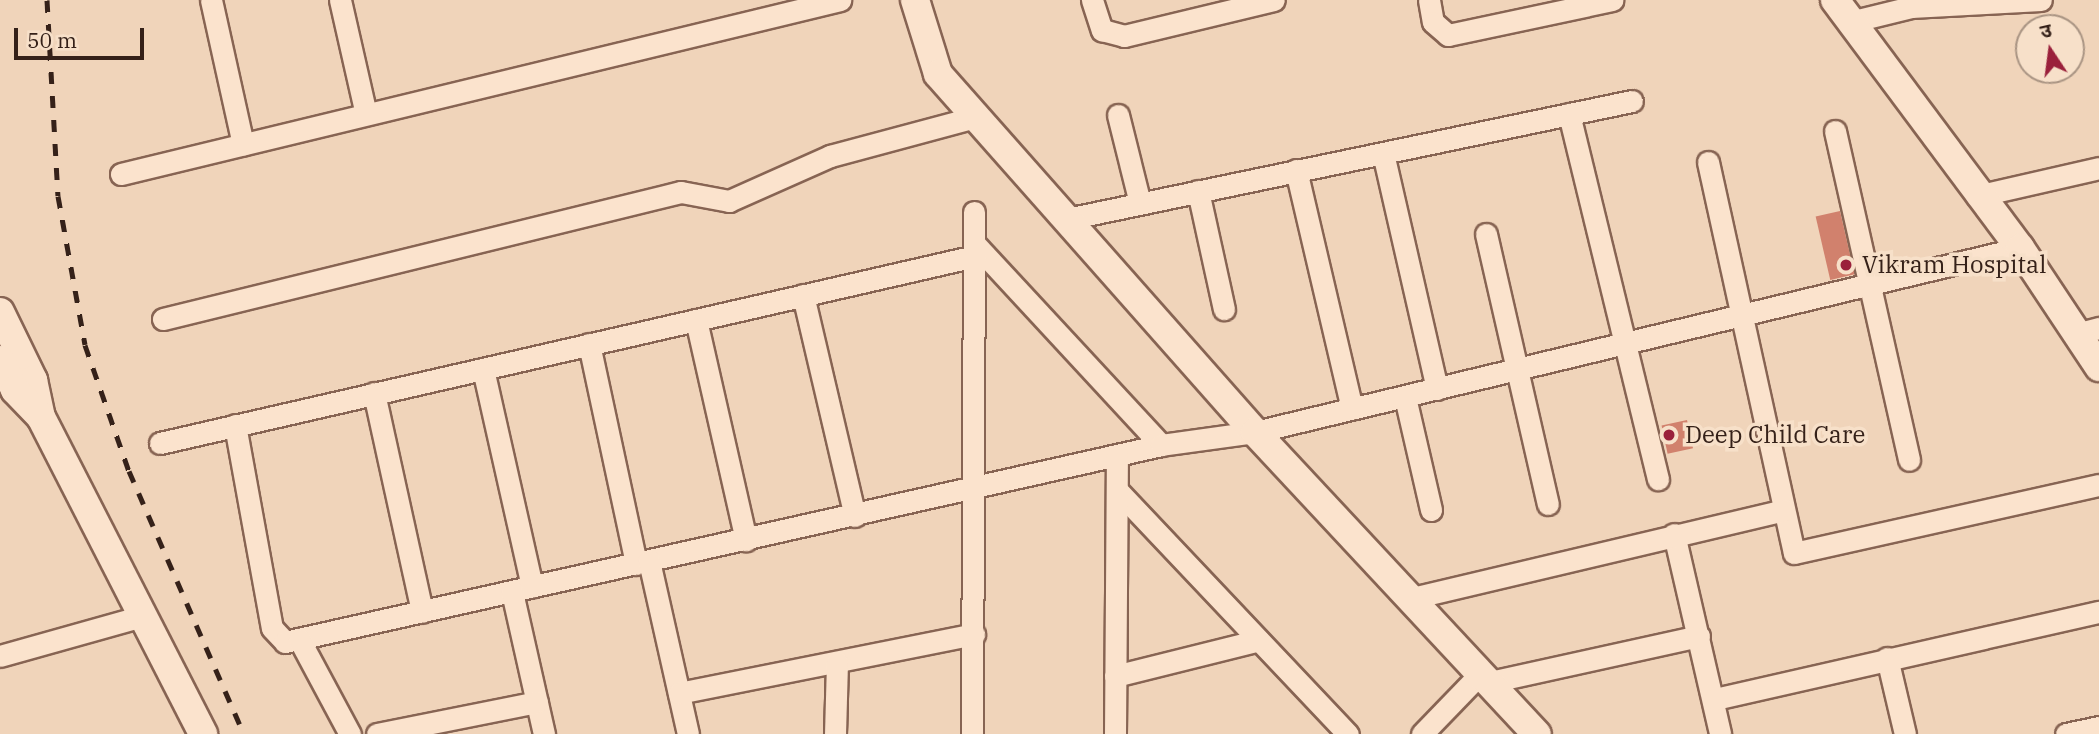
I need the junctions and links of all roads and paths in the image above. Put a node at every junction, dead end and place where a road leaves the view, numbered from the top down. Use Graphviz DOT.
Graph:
graph roads {
  1 [pos="211,0"];
  2 [pos="340,0"];
  3 [pos="840,0"];
  4 [pos="915,0"];
  5 [pos="1092,0"];
  6 [pos="1429,0"];
  7 [pos="1612,0"];
  8 [pos="2041,0"];
  9 [pos="1265,1"];
  10 [pos="760,9"];
  11 [pos="1843,11"];
  12 [pos="1632,101"];
  13 [pos="366,114"];
  14 [pos="1569,114"];
  15 [pos="1118,115"];
  16 [pos="976,117"];
  17 [pos="1835,131"];
  18 [pos="243,144"];
  19 [pos="1383,153"];
  20 [pos="1708,162"];
  21 [pos="2099,169"];
  22 [pos="1296,170"];
  23 [pos="121,174"];
  24 [pos="1198,191"];
  25 [pos="1977,196"];
  26 [pos="1140,204"];
  27 [pos="974,212"];
  28 [pos="1067,219"];
  29 [pos="1486,234"];
  30 [pos="2020,248"];
  31 [pos="975,250"];
  32 [pos="1871,289"];
  33 [pos="803,295"];
  34 [pos="1224,309"];
  35 [pos="0,312"];
  36 [pos="163,319"];
  37 [pos="1742,319"];
  38 [pos="696,320"];
  39 [pos="2089,330"];
  40 [pos="589,345"];
  41 [pos="1624,346"];
  42 [pos="0,360"];
  43 [pos="2099,367"];
  44 [pos="483,369"];
  45 [pos="1517,371"];
  46 [pos="1437,389"];
  47 [pos="374,393"];
  48 [pos="1405,397"];
  49 [pos="1352,409"];
  50 [pos="41,417"];
  51 [pos="235,425"];
  52 [pos="1255,432"];
  53 [pos="160,443"];
  54 [pos="1161,445"];
  55 [pos="1117,456"];
  56 [pos="1909,460"];
  57 [pos="1658,479"];
  58 [pos="2099,485"];
  59 [pos="976,489"];
  60 [pos="1117,491"];
  61 [pos="1548,505"];
  62 [pos="1431,510"];
  63 [pos="1784,510"];
  64 [pos="855,516"];
  65 [pos="1674,534"];
  66 [pos="746,540"];
  67 [pos="643,563"];
  68 [pos="522,589"];
  69 [pos="1412,598"];
  70 [pos="422,612"];
  71 [pos="2099,612"];
  72 [pos="142,615"];
  73 [pos="974,634"];
  74 [pos="1699,636"];
  75 [pos="299,639"];
  76 [pos="1259,640"];
  77 [pos="0,656"];
  78 [pos="1887,658"];
  79 [pos="837,662"];
  80 [pos="1115,676"];
  81 [pos="1486,677"];
  82 [pos="678,694"];
  83 [pos="1715,699"];
  84 [pos="537,702"];
  85 [pos="2099,727"];
  86 [pos="1436,729"];
  87 [pos="195,732"];
  88 [pos="350,734"];
  89 [pos="377,734"];
  90 [pos="544,734"];
  91 [pos="688,734"];
  92 [pos="835,734"];
  93 [pos="972,734"];
  94 [pos="1115,734"];
  95 [pos="1349,734"];
  96 [pos="1537,734"];
  97 [pos="1720,734"];
  98 [pos="1905,734"];
  99 [pos="2066,734"];
  1 -- 18 [label="street"];
  2 -- 13 [label="street"];
  3 -- 10 [label="street"];
  4 -- 16 [label="street"];
  5 -- 9 [label="street"];
  6 -- 7 [label="street"];
  8 -- 11 [label="street"];
  10 -- 13 [label="street"];
  11 -- 25 [label="street"];
  12 -- 14 [label="street"];
  13 -- 18 [label="street"];
  14 -- 19 [label="street"];
  14 -- 41 [label="street"];
  15 -- 26 [label="street"];
  16 -- 28 [label="street"];
  16 -- 36 [label="street"];
  17 -- 32 [label="street"];
  18 -- 23 [label="street"];
  19 -- 22 [label="street"];
  19 -- 46 [label="street"];
  20 -- 37 [label="street"];
  21 -- 25 [label="street"];
  22 -- 24 [label="street"];
  22 -- 49 [label="street"];
  24 -- 26 [label="street"];
  24 -- 34 [label="street"];
  25 -- 30 [label="street"];
  26 -- 28 [label="street"];
  27 -- 31 [label="street"];
  28 -- 52 [label="street"];
  29 -- 45 [label="street"];
  30 -- 32 [label="street"];
  30 -- 39 [label="street"];
  31 -- 33 [label="street"];
  31 -- 54 [label="street"];
  31 -- 59 [label="street"];
  32 -- 37 [label="street"];
  32 -- 56 [label="street"];
  33 -- 38 [label="street"];
  33 -- 64 [label="street"];
  35 -- 50 [label="street"];
  37 -- 41 [label="street"];
  37 -- 63 [label="street"];
  38 -- 40 [label="street"];
  38 -- 66 [label="street"];
  39 -- 43 [label="street"];
  40 -- 44 [label="street"];
  40 -- 67 [label="street"];
  41 -- 45 [label="street"];
  41 -- 57 [label="street"];
  42 -- 50 [label="street"];
  44 -- 47 [label="street"];
  44 -- 68 [label="street"];
  45 -- 46 [label="street"];
  45 -- 61 [label="street"];
  46 -- 48 [label="street"];
  47 -- 51 [label="street"];
  47 -- 70 [label="street"];
  48 -- 49 [label="street"];
  48 -- 62 [label="street"];
  49 -- 52 [label="street"];
  50 -- 72 [label="street"];
  51 -- 53 [label="street"];
  51 -- 75 [label="street"];
  52 -- 54 [label="street"];
  52 -- 69 [label="street"];
  54 -- 55 [label="street"];
  55 -- 59 [label="street"];
  55 -- 60 [label="street"];
  58 -- 63 [label="street"];
  59 -- 64 [label="street"];
  59 -- 73 [label="street"];
  60 -- 76 [label="street"];
  60 -- 80 [label="street"];
  63 -- 65 [label="street"];
  64 -- 66 [label="street"];
  65 -- 69 [label="street"];
  65 -- 74 [label="street"];
  66 -- 67 [label="street"];
  67 -- 68 [label="street"];
  67 -- 82 [label="street"];
  68 -- 70 [label="street"];
  68 -- 84 [label="street"];
  69 -- 81 [label="street"];
  70 -- 75 [label="street"];
  71 -- 78 [label="street"];
  72 -- 77 [label="street"];
  72 -- 87 [label="street"];
  73 -- 79 [label="street"];
  73 -- 93 [label="street"];
  74 -- 81 [label="street"];
  74 -- 83 [label="street"];
  75 -- 88 [label="street"];
  76 -- 80 [label="street"];
  76 -- 95 [label="street"];
  78 -- 83 [label="street"];
  78 -- 98 [label="street"];
  79 -- 82 [label="street"];
  79 -- 92 [label="street"];
  80 -- 94 [label="street"];
  81 -- 86 [label="street"];
  81 -- 96 [label="street"];
  82 -- 91 [label="street"];
  83 -- 97 [label="street"];
  84 -- 89 [label="street"];
  84 -- 90 [label="street"];
  85 -- 99 [label="street"];
}
